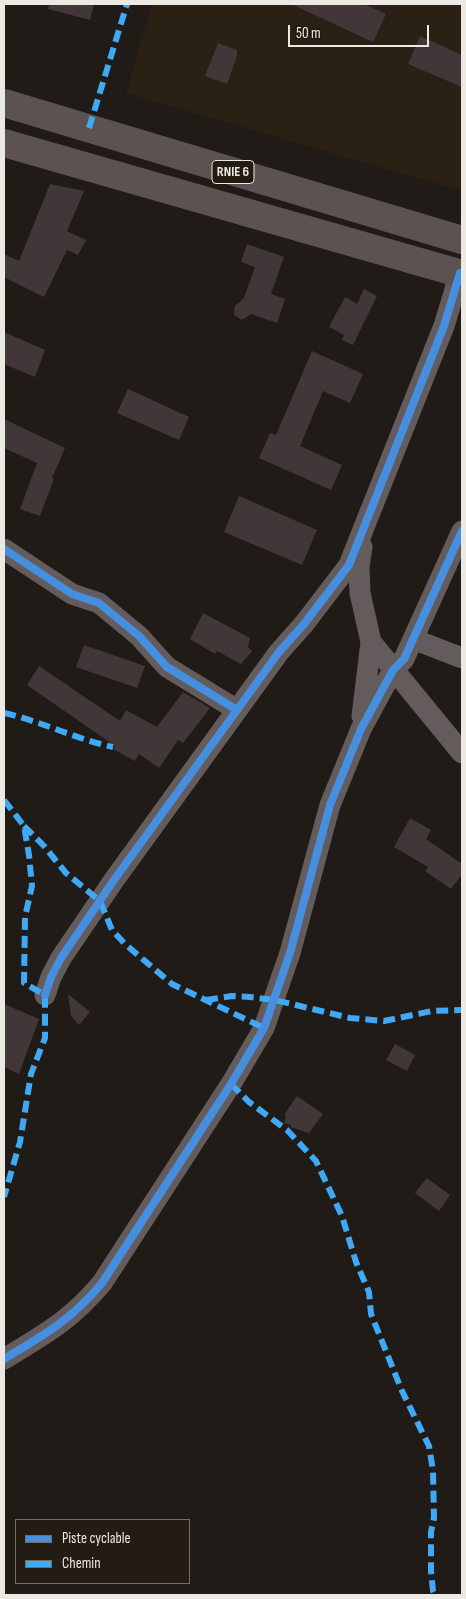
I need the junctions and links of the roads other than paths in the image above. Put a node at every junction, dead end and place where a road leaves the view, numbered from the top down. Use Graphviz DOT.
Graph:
graph roads {
  1 [pos="4,104"];
  2 [pos="89,128"];
  3 [pos="4,143"];
  4 [pos="77,163"];
  5 [pos="462,240"];
  6 [pos="461,273"];
  7 [pos="366,522"];
  8 [pos="462,531"];
  9 [pos="4,549"];
  10 [pos="414,639"];
  11 [pos="371,642"];
  12 [pos="462,658"];
  13 [pos="393,670"];
  14 [pos="237,710"];
  15 [pos="361,729"];
  16 [pos="462,753"];
  17 [pos="44,995"];
  18 [pos="4,1359"];
  1 -- 2 [label="main road, RNIE 6"];
  2 -- 4 [label="main road"];
  2 -- 5 [label="main road, RNIE 6"];
  3 -- 4 [label="main road, RNIE 6"];
  4 -- 6 [label="main road, RNIE 6"];
  6 -- 7 [label="street"];
  7 -- 11 [label="street"];
  7 -- 14 [label="street"];
  8 -- 10 [label="street"];
  9 -- 14 [label="street"];
  10 -- 12 [label="street"];
  10 -- 13 [label="street"];
  11 -- 13 [label="street"];
  11 -- 15 [label="street"];
  13 -- 15 [label="street"];
  13 -- 16 [label="street"];
  14 -- 17 [label="street"];
  15 -- 18 [label="street"];
}
